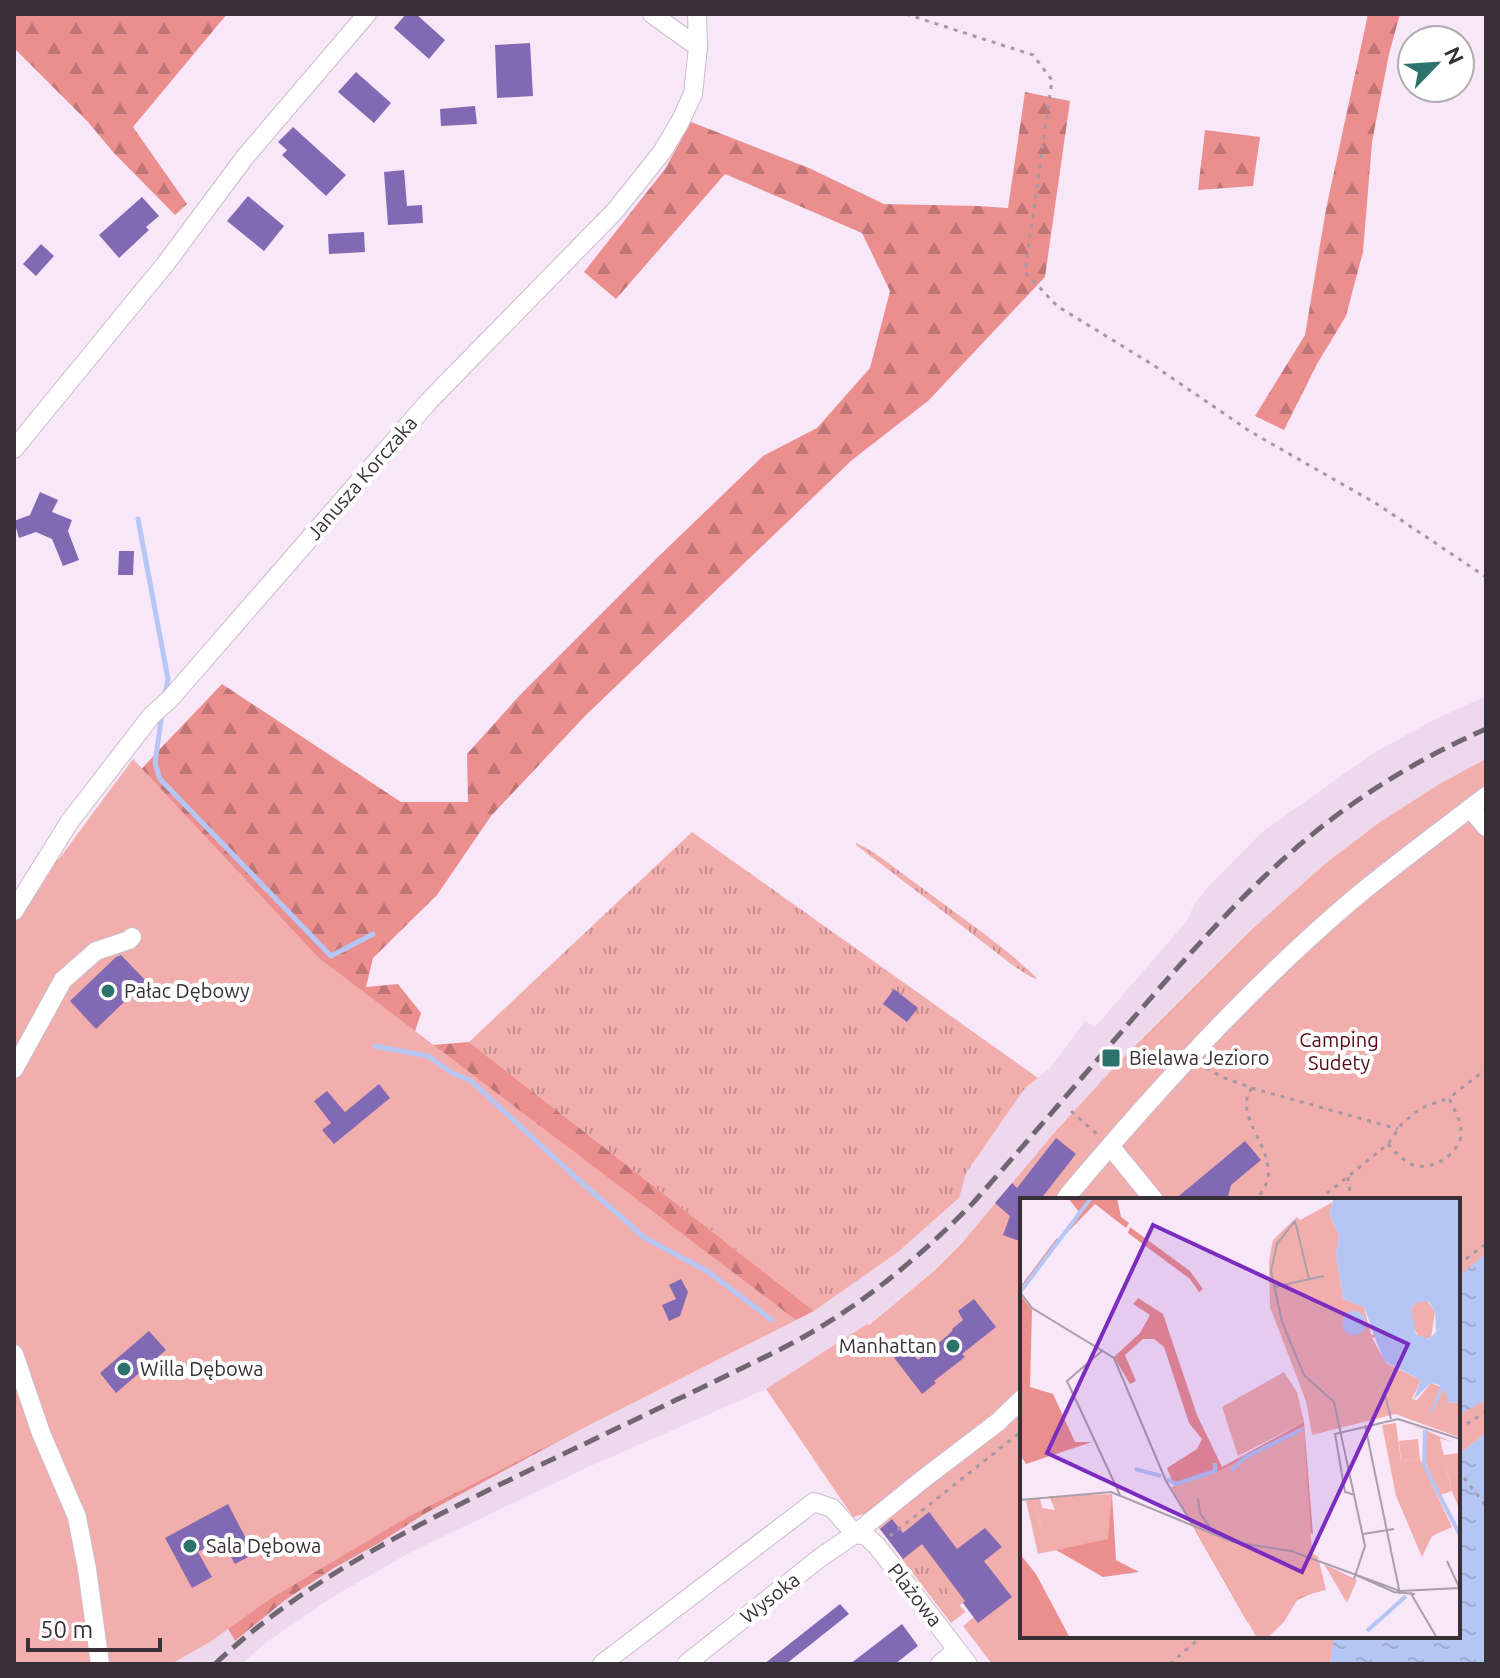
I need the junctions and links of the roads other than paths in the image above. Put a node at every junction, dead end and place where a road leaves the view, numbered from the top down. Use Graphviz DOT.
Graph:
graph roads {
  1 [pos="367,14"];
  2 [pos="652,14"];
  3 [pos="697,14"];
  4 [pos="698,47"];
  5 [pos="14,449"];
  6 [pos="1486,796"];
  7 [pos="1470,808"];
  8 [pos="1486,827"];
  9 [pos="14,911"];
  10 [pos="132,937"];
  11 [pos="14,1069"];
  12 [pos="1110,1146"];
  13 [pos="1066,1198"];
  14 [pos="1152,1198"];
  15 [pos="14,1354"];
  16 [pos="1020,1401"];
  17 [pos="855,1534"];
  18 [pos="963,1657"];
  19 [pos="100,1664"];
  20 [pos="602,1664"];
  21 [pos="686,1664"];
  22 [pos="940,1664"];
  1 -- 5 [label="street"];
  2 -- 4 [label="street"];
  3 -- 4 [label="street, Janusza Korczaka"];
  4 -- 9 [label="street, Janusza Korczaka"];
  6 -- 7 [label="street"];
  7 -- 8 [label="street"];
  7 -- 12 [label="street"];
  10 -- 11 [label="street"];
  12 -- 13 [label="street"];
  12 -- 14 [label="street"];
  15 -- 19 [label="street"];
  16 -- 17 [label="street, Wysoka"];
  17 -- 18 [label="street, Plażowa"];
  17 -- 20 [label="street, Plażowa"];
  17 -- 21 [label="street, Wysoka"];
  18 -- 22 [label="street"];
}
